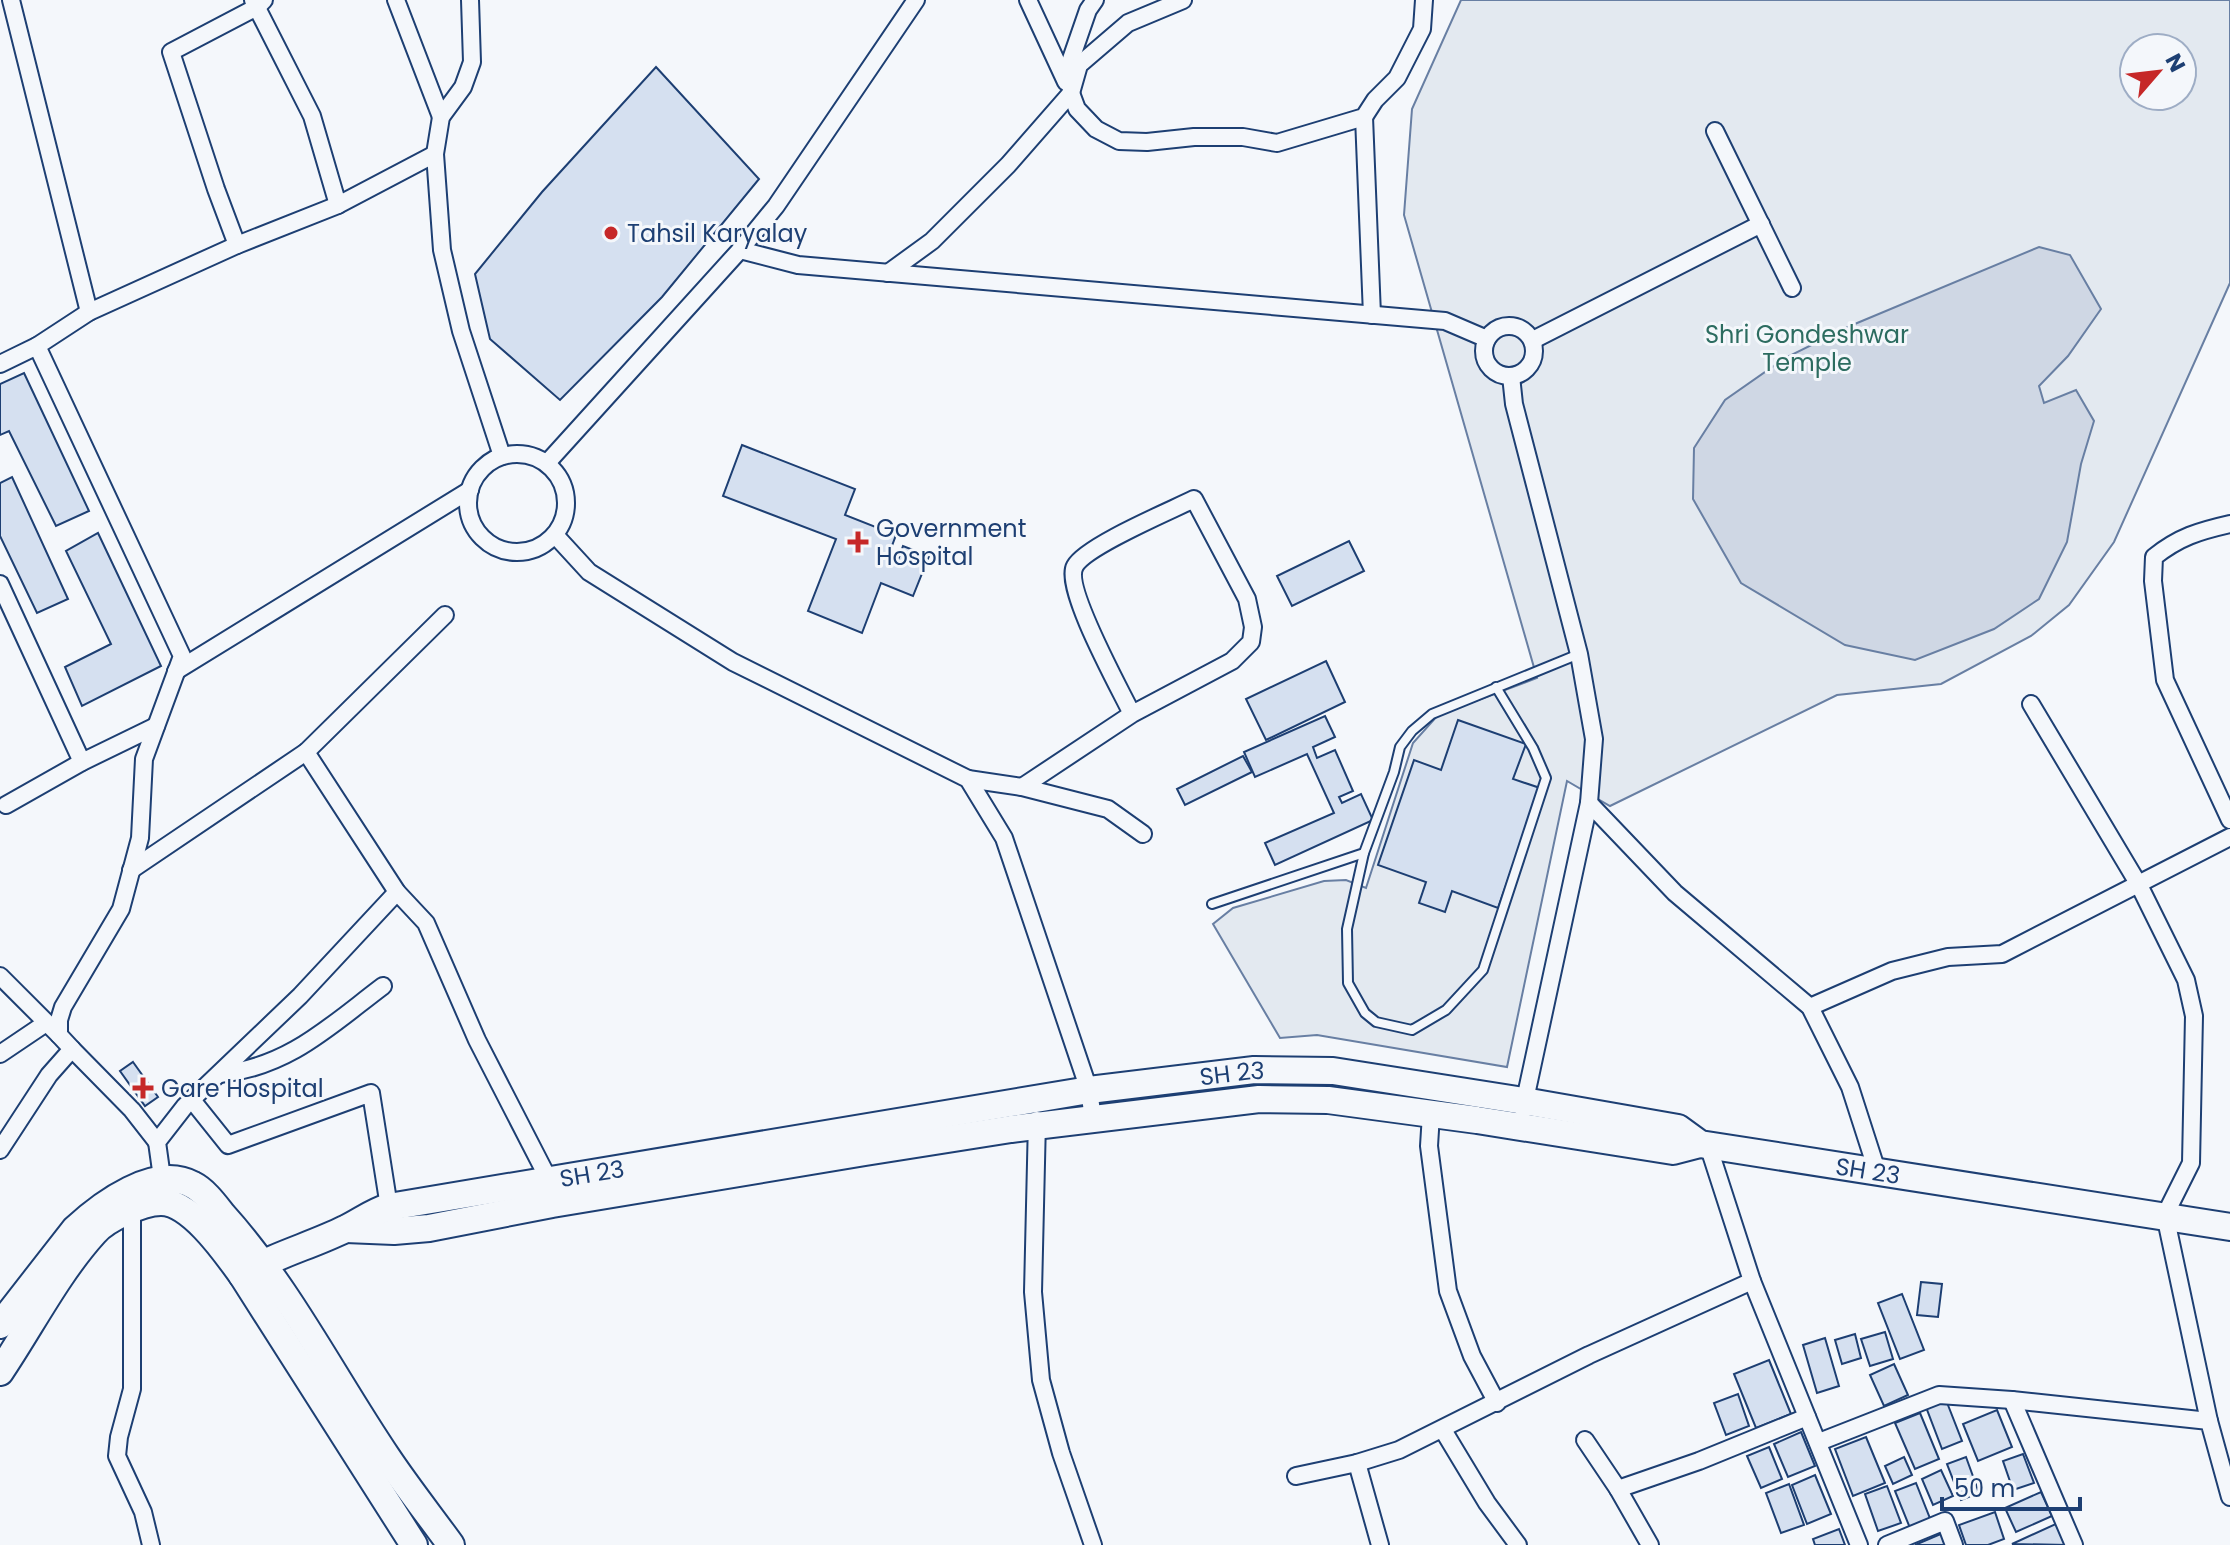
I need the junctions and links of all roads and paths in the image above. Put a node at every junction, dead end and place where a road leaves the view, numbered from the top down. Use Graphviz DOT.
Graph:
graph roads {
  1 [pos="11,0"];
  2 [pos="396,0"];
  3 [pos="470,0"];
  4 [pos="916,0"];
  5 [pos="1028,0"];
  6 [pos="1095,0"];
  7 [pos="1183,0"];
  8 [pos="1424,0"];
  9 [pos="258,2"];
  10 [pos="1071,93"];
  11 [pos="441,117"];
  12 [pos="1364,117"];
  13 [pos="1715,131"];
  14 [pos="435,154"];
  15 [pos="338,205"];
  16 [pos="1761,224"];
  17 [pos="237,245"];
  18 [pos="740,250"];
  19 [pos="888,273"];
  20 [pos="1792,288"];
  21 [pos="89,312"];
  22 [pos="1372,315"];
  23 [pos="1487,339"];
  24 [pos="1533,340"];
  25 [pos="37,346"];
  26 [pos="0,364"];
  27 [pos="1511,376"];
  28 [pos="502,456"];
  29 [pos="547,463"];
  30 [pos="470,490"];
  31 [pos="2230,524"];
  32 [pos="555,535"];
  33 [pos="0,584"];
  34 [pos="445,615"];
  35 [pos="1579,654"];
  36 [pos="176,671"];
  37 [pos="1496,687"];
  38 [pos="2031,704"];
  39 [pos="1132,714"];
  40 [pos="156,726"];
  41 [pos="306,752"];
  42 [pos="82,762"];
  43 [pos="968,779"];
  44 [pos="1022,787"];
  45 [pos="1589,803"];
  46 [pos="6,805"];
  47 [pos="2230,820"];
  48 [pos="1143,834"];
  49 [pos="2230,837"];
  50 [pos="1364,853"];
  51 [pos="131,870"];
  52 [pos="2139,885"];
  53 [pos="397,892"];
  54 [pos="1212,904"];
  55 [pos="0,976"];
  56 [pos="383,986"];
  57 [pos="1810,1007"];
  58 [pos="53,1029"];
  59 [pos="72,1049"];
  60 [pos="0,1054"];
  61 [pos="220,1074"];
  62 [pos="1386,1079"];
  63 [pos="1089,1090"];
  64 [pos="1035,1099"];
  65 [pos="192,1100"];
  66 [pos="1524,1101"];
  67 [pos="1381,1107"];
  68 [pos="1431,1114"];
  69 [pos="1093,1119"];
  70 [pos="1037,1126"];
  71 [pos="1520,1127"];
  72 [pos="1625,1131"];
  73 [pos="157,1142"];
  74 [pos="1704,1145"];
  75 [pos="821,1147"];
  76 [pos="0,1150"];
  77 [pos="1877,1171"];
  78 [pos="165,1192"];
  79 [pos="550,1192"];
  80 [pos="131,1200"];
  81 [pos="473,1206"];
  82 [pos="389,1207"];
  83 [pos="2165,1215"];
  84 [pos="2230,1227"];
  85 [pos="346,1229"];
  86 [pos="252,1269"];
  87 [pos="1752,1281"];
  88 [pos="0,1325"];
  89 [pos="0,1372"];
  90 [pos="2012,1400"];
  91 [pos="1497,1403"];
  92 [pos="1807,1417"];
  93 [pos="2209,1421"];
  94 [pos="1443,1430"];
  95 [pos="1585,1440"];
  96 [pos="1819,1442"];
  97 [pos="1357,1463"];
  98 [pos="1296,1476"];
  99 [pos="1618,1489"];
  100 [pos="2230,1497"];
  101 [pos="151,1545"];
  102 [pos="414,1545"];
  103 [pos="451,1545"];
  104 [pos="1093,1545"];
  105 [pos="1380,1545"];
  106 [pos="1518,1545"];
  107 [pos="1650,1545"];
  108 [pos="1859,1545"];
  109 [pos="1887,1545"];
  110 [pos="1954,1545"];
  111 [pos="2074,1545"];
  1 -- 21 [label="street"];
  2 -- 11 [label="street"];
  3 -- 11 [label="street"];
  4 -- 18 [label="street"];
  5 -- 10 [label="street"];
  6 -- 10 [label="street"];
  7 -- 10 [label="street"];
  8 -- 12 [label="street"];
  9 -- 15 [label="street"];
  9 -- 17 [label="street"];
  10 -- 12 [label="street"];
  10 -- 19 [label="street"];
  11 -- 14 [label="street"];
  12 -- 22 [label="street"];
  13 -- 16 [label="street"];
  14 -- 15 [label="street"];
  14 -- 28 [label="street"];
  15 -- 17 [label="street"];
  16 -- 20 [label="street"];
  16 -- 24 [label="street"];
  17 -- 21 [label="street"];
  18 -- 19 [label="street"];
  18 -- 29 [label="street"];
  19 -- 22 [label="street"];
  21 -- 25 [label="street"];
  22 -- 23 [label="street"];
  23 -- 24 [label="street"];
  23 -- 27 [label="street"];
  24 -- 27 [label="street"];
  25 -- 26 [label="street"];
  25 -- 36 [label="street"];
  27 -- 35 [label="street"];
  28 -- 29 [label="street"];
  28 -- 30 [label="street"];
  29 -- 32 [label="street"];
  30 -- 32 [label="street"];
  30 -- 36 [label="street"];
  31 -- 47 [label="street"];
  32 -- 43 [label="street"];
  33 -- 42 [label="street"];
  34 -- 41 [label="street"];
  35 -- 37 [label="lane"];
  35 -- 45 [label="street"];
  36 -- 40 [label="street"];
  37 -- 50 [label="lane"];
  37 -- 50 [label="lane"];
  38 -- 52 [label="street"];
  39 -- 39 [label="street"];
  39 -- 44 [label="street"];
  40 -- 42 [label="street"];
  40 -- 51 [label="street"];
  41 -- 51 [label="street"];
  41 -- 53 [label="street"];
  42 -- 46 [label="street"];
  43 -- 44 [label="street"];
  43 -- 63 [label="street"];
  44 -- 48 [label="street"];
  45 -- 57 [label="street"];
  45 -- 66 [label="street"];
  49 -- 52 [label="street"];
  50 -- 54 [label="lane"];
  51 -- 58 [label="street"];
  52 -- 57 [label="street"];
  52 -- 83 [label="street"];
  53 -- 61 [label="street"];
  53 -- 79 [label="street"];
  55 -- 58 [label="street"];
  56 -- 61 [label="street"];
  57 -- 77 [label="street"];
  58 -- 59 [label="street"];
  58 -- 60 [label="street"];
  59 -- 73 [label="street"];
  59 -- 76 [label="street"];
  61 -- 65 [label="street"];
  62 -- 63 [label="main road, SH 23"];
  62 -- 66 [label="main road, SH 23"];
  62 -- 67 [label="main road"];
  63 -- 64 [label="main road, SH 23"];
  63 -- 69 [label="street"];
  64 -- 70 [label="street"];
  64 -- 75 [label="main road, SH 23"];
  65 -- 73 [label="street"];
  65 -- 82 [label="street"];
  66 -- 71 [label="street"];
  66 -- 72 [label="main road, SH 23"];
  67 -- 68 [label="main road"];
  67 -- 69 [label="main road"];
  68 -- 71 [label="main road"];
  68 -- 91 [label="street"];
  69 -- 70 [label="main road"];
  70 -- 75 [label="main road"];
  70 -- 104 [label="street"];
  71 -- 72 [label="main road"];
  72 -- 74 [label="main road, SH 23"];
  73 -- 78 [label="street"];
  74 -- 77 [label="main road, SH 23"];
  74 -- 87 [label="street"];
  75 -- 79 [label="main road"];
  77 -- 83 [label="main road, SH 23"];
  78 -- 80 [label="main road"];
  78 -- 86 [label="main road"];
  79 -- 81 [label="main road"];
  80 -- 88 [label="main road"];
  80 -- 89 [label="main road"];
  80 -- 101 [label="street"];
  81 -- 82 [label="main road"];
  81 -- 85 [label="main road"];
  82 -- 85 [label="main road"];
  83 -- 84 [label="main road, SH 23"];
  83 -- 93 [label="street"];
  85 -- 86 [label="main road"];
  86 -- 102 [label="main road"];
  86 -- 103 [label="main road"];
  87 -- 91 [label="street"];
  87 -- 92 [label="street"];
  90 -- 93 [label="street"];
  90 -- 96 [label="street"];
  90 -- 111 [label="street"];
  91 -- 94 [label="street"];
  92 -- 96 [label="street"];
  92 -- 99 [label="street"];
  93 -- 100 [label="street"];
  94 -- 97 [label="street"];
  94 -- 106 [label="street"];
  95 -- 99 [label="street"];
  96 -- 108 [label="street"];
  97 -- 98 [label="street"];
  97 -- 105 [label="street"];
  99 -- 107 [label="street"];
  109 -- 110 [label="street"];
}
